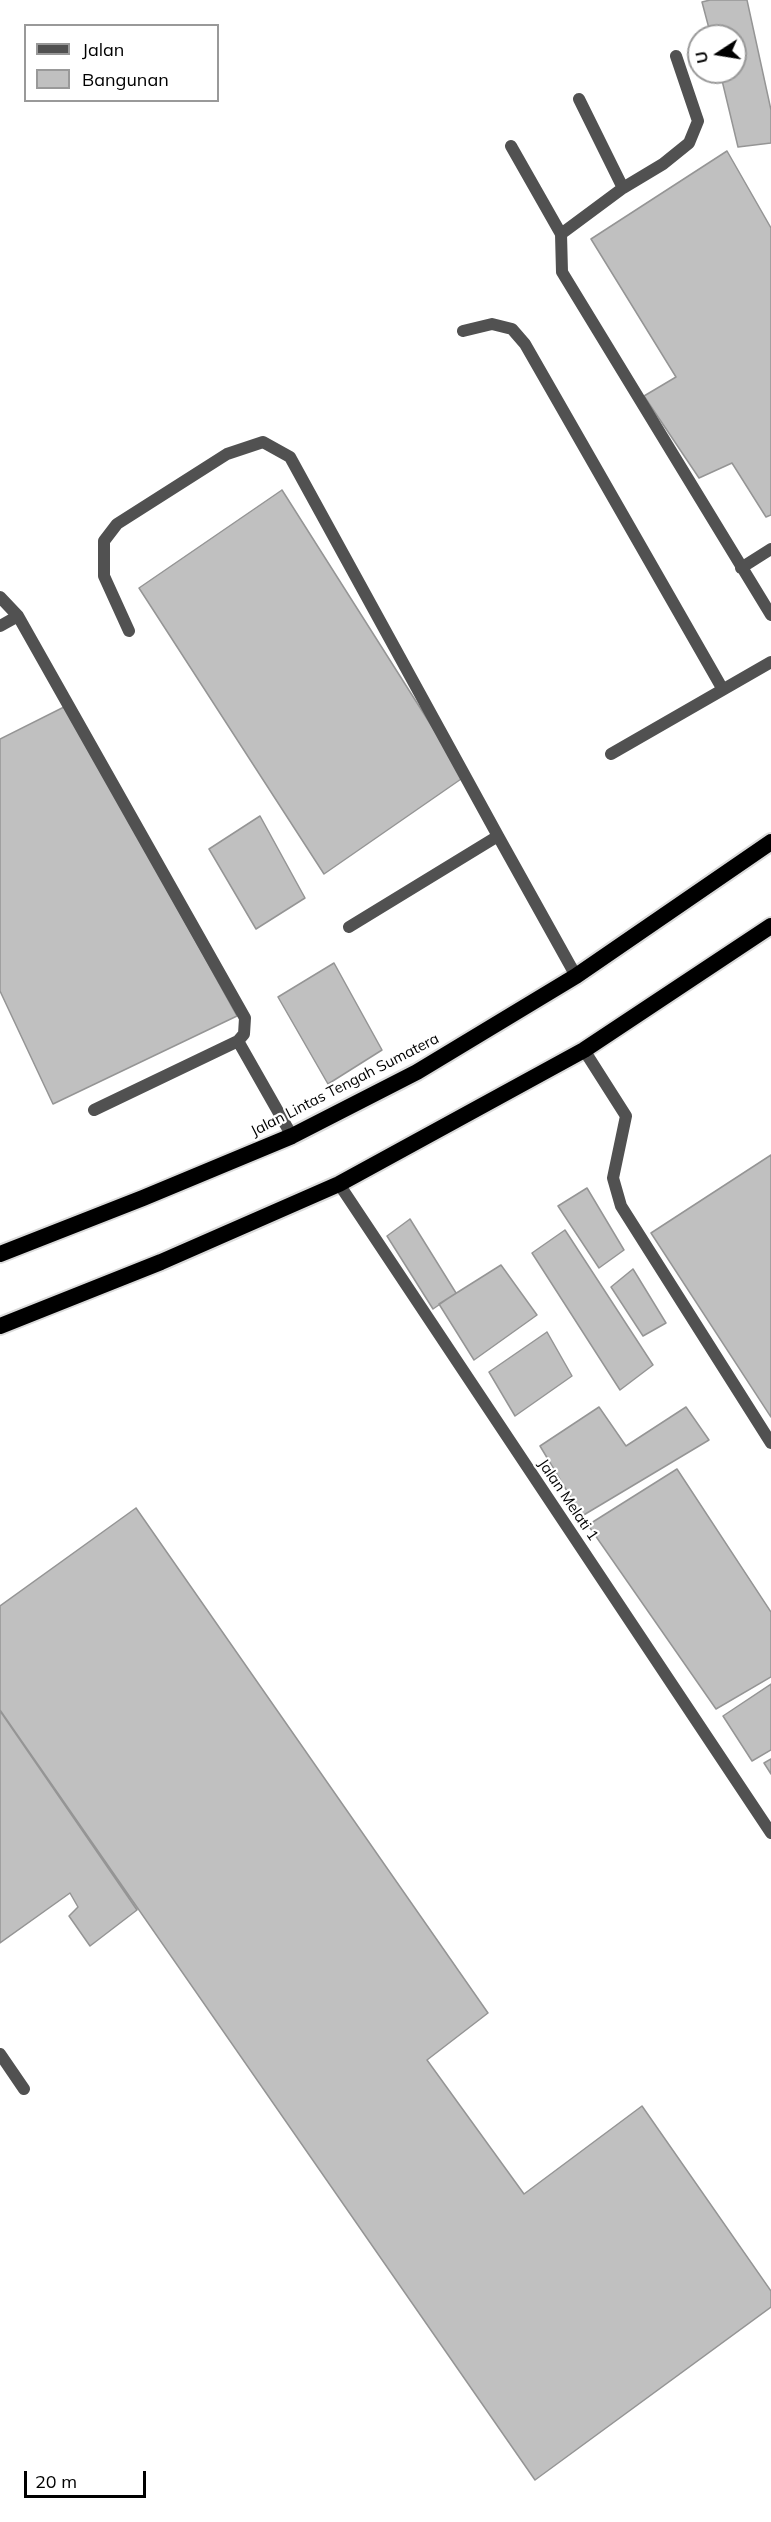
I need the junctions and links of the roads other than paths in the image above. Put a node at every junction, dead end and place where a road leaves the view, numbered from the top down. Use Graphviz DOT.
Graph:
graph roads {
  1 [pos="676,56"];
  2 [pos="579,99"];
  3 [pos="511,146"];
  4 [pos="623,188"];
  5 [pos="561,234"];
  6 [pos="463,331"];
  7 [pos="771,549"];
  8 [pos="741,568"];
  9 [pos="0,597"];
  10 [pos="18,615"];
  11 [pos="771,615"];
  12 [pos="0,626"];
  13 [pos="129,631"];
  14 [pos="771,662"];
  15 [pos="722,688"];
  16 [pos="611,754"];
  17 [pos="498,836"];
  18 [pos="771,842"];
  19 [pos="771,926"];
  20 [pos="349,927"];
  21 [pos="576,976"];
  22 [pos="238,1041"];
  23 [pos="584,1050"];
  24 [pos="94,1110"];
  25 [pos="292,1136"];
  26 [pos="339,1184"];
  27 [pos="0,1254"];
  28 [pos="0,1326"];
  29 [pos="771,1443"];
  30 [pos="771,1833"];
  31 [pos="0,2054"];
  32 [pos="24,2089"];
  1 -- 4 [label="street"];
  2 -- 4 [label="street"];
  3 -- 5 [label="street"];
  4 -- 5 [label="street"];
  5 -- 8 [label="street"];
  6 -- 15 [label="street"];
  7 -- 8 [label="street"];
  8 -- 11 [label="street"];
  9 -- 10 [label="street"];
  10 -- 12 [label="street"];
  10 -- 22 [label="street"];
  13 -- 17 [label="street"];
  14 -- 15 [label="street"];
  15 -- 16 [label="street"];
  17 -- 20 [label="street"];
  17 -- 21 [label="street"];
  18 -- 21 [label="highway, Jalan Lintas Tengah Sumatera"];
  19 -- 23 [label="highway"];
  21 -- 25 [label="highway, Jalan Lintas Tengah Sumatera"];
  22 -- 24 [label="street"];
  22 -- 25 [label="street"];
  23 -- 26 [label="highway"];
  23 -- 29 [label="street"];
  25 -- 27 [label="highway, Jalan Lintas Tengah Sumatera"];
  26 -- 28 [label="highway"];
  26 -- 30 [label="street, Jalan Melati 1"];
  31 -- 32 [label="street"];
}
